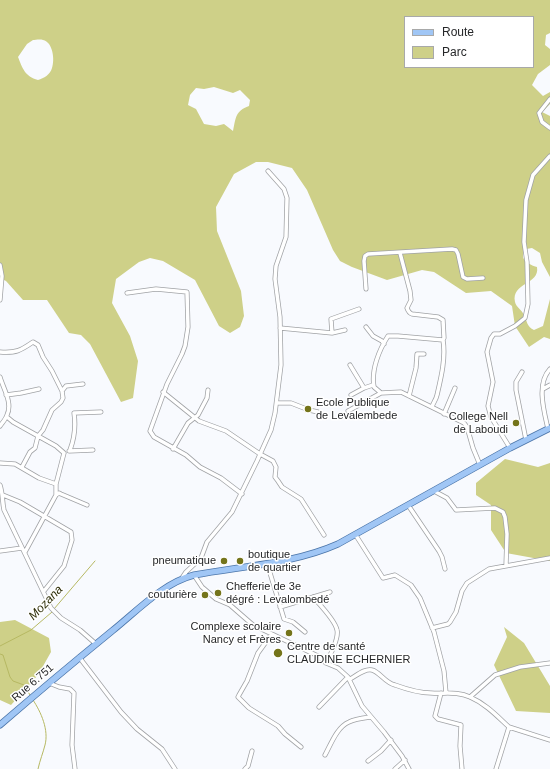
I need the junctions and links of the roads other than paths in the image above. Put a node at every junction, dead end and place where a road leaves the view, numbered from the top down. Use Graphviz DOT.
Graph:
graph roads {
  1 [pos="550,99"];
  2 [pos="550,128"];
  3 [pos="550,156"];
  4 [pos="268,171"];
  5 [pos="400,253"];
  6 [pos="0,265"];
  7 [pos="483,278"];
  8 [pos="366,289"];
  9 [pos="126,293"];
  10 [pos="0,300"];
  11 [pos="358,309"];
  12 [pos="366,327"];
  13 [pos="280,328"];
  14 [pos="345,330"];
  15 [pos="332,333"];
  16 [pos="443,340"];
  17 [pos="384,344"];
  18 [pos="0,352"];
  19 [pos="424,354"];
  20 [pos="350,365"];
  21 [pos="550,370"];
  22 [pos="522,372"];
  23 [pos="0,377"];
  24 [pos="83,384"];
  25 [pos="373,385"];
  26 [pos="550,385"];
  27 [pos="364,388"];
  28 [pos="455,388"];
  29 [pos="39,389"];
  30 [pos="543,389"];
  31 [pos="208,390"];
  32 [pos="62,391"];
  33 [pos="164,392"];
  34 [pos="381,393"];
  35 [pos="351,394"];
  36 [pos="6,395"];
  37 [pos="410,396"];
  38 [pos="277,403"];
  39 [pos="432,407"];
  40 [pos="348,411"];
  41 [pos="100,412"];
  42 [pos="318,412"];
  43 [pos="444,414"];
  44 [pos="7,417"];
  45 [pos="195,418"];
  46 [pos="0,426"];
  47 [pos="549,428"];
  48 [pos="38,436"];
  49 [pos="526,440"];
  50 [pos="510,448"];
  51 [pos="172,449"];
  52 [pos="70,450"];
  53 [pos="93,450"];
  54 [pos="64,453"];
  55 [pos="260,454"];
  56 [pos="0,463"];
  57 [pos="480,466"];
  58 [pos="22,467"];
  59 [pos="56,484"];
  60 [pos="0,485"];
  61 [pos="434,491"];
  62 [pos="242,494"];
  63 [pos="3,495"];
  64 [pos="56,495"];
  65 [pos="1,500"];
  66 [pos="87,505"];
  67 [pos="408,505"];
  68 [pos="44,515"];
  69 [pos="355,534"];
  70 [pos="324,535"];
  71 [pos="24,550"];
  72 [pos="0,551"];
  73 [pos="550,558"];
  74 [pos="267,563"];
  75 [pos="506,565"];
  76 [pos="445,569"];
  77 [pos="194,575"];
  78 [pos="182,578"];
  79 [pos="44,591"];
  80 [pos="330,592"];
  81 [pos="313,597"];
  82 [pos="280,607"];
  83 [pos="432,628"];
  84 [pos="305,632"];
  85 [pos="271,635"];
  86 [pos="96,644"];
  87 [pos="79,657"];
  88 [pos="326,663"];
  89 [pos="550,663"];
  90 [pos="349,678"];
  91 [pos="49,683"];
  92 [pos="446,692"];
  93 [pos="441,693"];
  94 [pos="470,697"];
  95 [pos="319,708"];
  96 [pos="371,717"];
  97 [pos="0,725"];
  98 [pos="509,727"];
  99 [pos="390,740"];
  100 [pos="550,740"];
  101 [pos="301,747"];
  102 [pos="252,751"];
  103 [pos="325,756"];
  104 [pos="405,760"];
  105 [pos="368,761"];
  106 [pos="75,769"];
  107 [pos="175,769"];
  108 [pos="245,769"];
  109 [pos="394,769"];
  110 [pos="409,769"];
  111 [pos="462,769"];
  112 [pos="496,769"];
  1 -- 2 [label="street"];
  3 -- 50 [label="street"];
  4 -- 13 [label="street"];
  5 -- 7 [label="street"];
  5 -- 8 [label="street"];
  5 -- 16 [label="street"];
  6 -- 10 [label="street"];
  9 -- 33 [label="street"];
  11 -- 15 [label="street"];
  12 -- 17 [label="street"];
  13 -- 15 [label="street"];
  13 -- 38 [label="street"];
  14 -- 15 [label="street"];
  16 -- 17 [label="street"];
  16 -- 39 [label="street"];
  17 -- 25 [label="street"];
  18 -- 32 [label="street"];
  19 -- 37 [label="street"];
  20 -- 27 [label="street"];
  21 -- 30 [label="street"];
  22 -- 49 [label="street"];
  23 -- 36 [label="street"];
  24 -- 32 [label="street"];
  25 -- 27 [label="street"];
  25 -- 34 [label="street"];
  26 -- 30 [label="street"];
  27 -- 35 [label="street"];
  28 -- 43 [label="street"];
  29 -- 36 [label="street"];
  30 -- 47 [label="street"];
  31 -- 45 [label="street"];
  32 -- 48 [label="street"];
  33 -- 45 [label="street"];
  33 -- 51 [label="street"];
  34 -- 37 [label="street"];
  34 -- 40 [label="street"];
  36 -- 44 [label="street"];
  37 -- 39 [label="street"];
  38 -- 42 [label="street"];
  38 -- 55 [label="street"];
  39 -- 43 [label="street"];
  41 -- 52 [label="street"];
  43 -- 57 [label="street"];
  44 -- 46 [label="street"];
  44 -- 48 [label="street"];
  45 -- 51 [label="street"];
  45 -- 55 [label="street"];
  47 -- 49 [label="main road"];
  48 -- 54 [label="street"];
  48 -- 58 [label="street"];
  49 -- 50 [label="main road"];
  50 -- 57 [label="main road"];
  51 -- 62 [label="street"];
  52 -- 53 [label="street"];
  52 -- 54 [label="street"];
  54 -- 59 [label="street"];
  55 -- 62 [label="street"];
  55 -- 70 [label="street"];
  56 -- 58 [label="street"];
  57 -- 61 [label="main road"];
  58 -- 59 [label="street"];
  59 -- 64 [label="street"];
  60 -- 63 [label="street"];
  61 -- 67 [label="main road"];
  61 -- 75 [label="street"];
  62 -- 78 [label="street"];
  63 -- 65 [label="street"];
  63 -- 68 [label="street"];
  64 -- 66 [label="street"];
  64 -- 68 [label="street"];
  65 -- 71 [label="street"];
  67 -- 69 [label="main road"];
  67 -- 76 [label="street"];
  68 -- 71 [label="street"];
  68 -- 79 [label="street"];
  69 -- 74 [label="main road"];
  69 -- 83 [label="street"];
  71 -- 72 [label="street"];
  71 -- 79 [label="street"];
  73 -- 75 [label="street"];
  74 -- 77 [label="main road"];
  74 -- 82 [label="street"];
  75 -- 83 [label="street"];
  77 -- 78 [label="main road"];
  77 -- 85 [label="street"];
  78 -- 86 [label="main road, Rue 6.751"];
  79 -- 86 [label="street"];
  80 -- 81 [label="street"];
  81 -- 82 [label="street"];
  81 -- 88 [label="street"];
  82 -- 84 [label="street"];
  83 -- 92 [label="street"];
  85 -- 88 [label="street"];
  85 -- 101 [label="street"];
  86 -- 87 [label="main road, Rue 6.751"];
  87 -- 91 [label="main road, Rue 6.751"];
  87 -- 107 [label="street"];
  88 -- 90 [label="street"];
  89 -- 94 [label="street"];
  90 -- 93 [label="street"];
  90 -- 95 [label="street"];
  90 -- 96 [label="street"];
  91 -- 97 [label="main road, Rue 6.751"];
  91 -- 106 [label="street"];
  92 -- 93 [label="street"];
  92 -- 94 [label="street"];
  93 -- 111 [label="street"];
  94 -- 98 [label="street"];
  96 -- 99 [label="street"];
  96 -- 103 [label="street"];
  98 -- 100 [label="street"];
  98 -- 112 [label="street"];
  99 -- 104 [label="street"];
  99 -- 105 [label="street"];
  102 -- 108 [label="street"];
  104 -- 109 [label="street"];
  104 -- 110 [label="street"];
}
